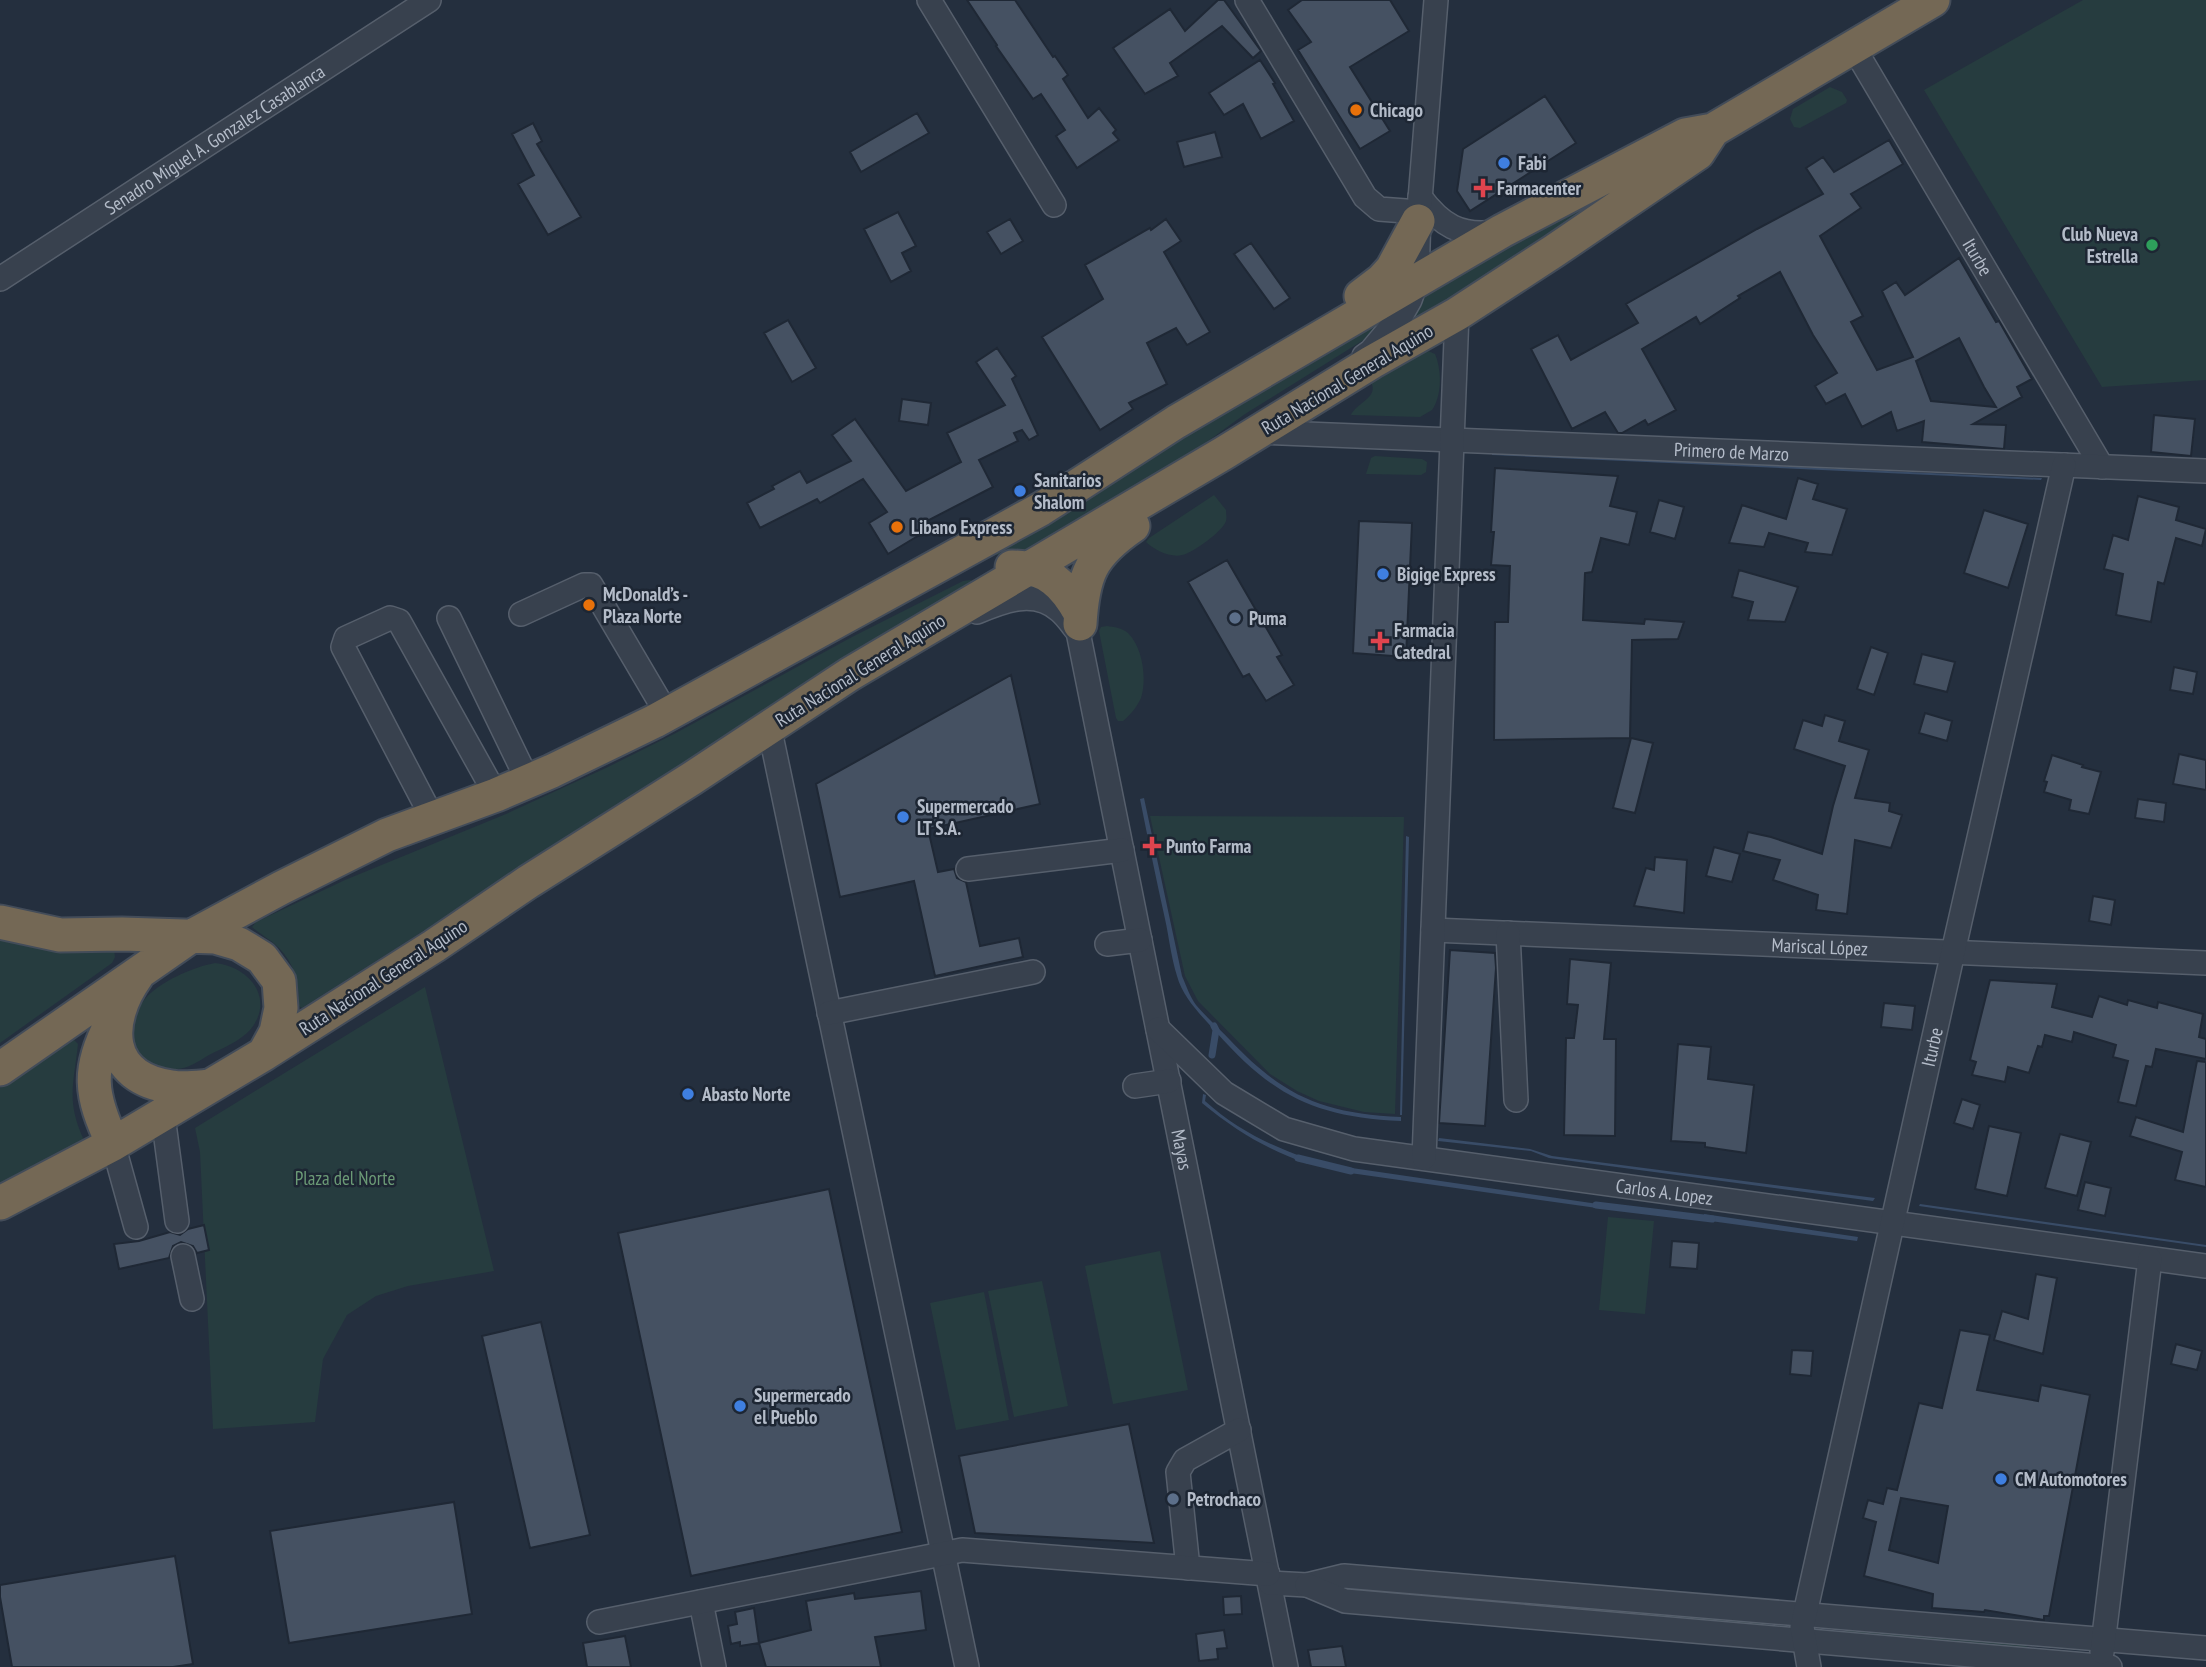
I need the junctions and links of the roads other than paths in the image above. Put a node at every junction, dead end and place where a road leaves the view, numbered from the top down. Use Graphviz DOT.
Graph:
graph roads {
  1 [pos="429,0"];
  2 [pos="929,0"];
  3 [pos="1247,0"];
  4 [pos="1436,0"];
  5 [pos="1933,0"];
  6 [pos="1853,48"];
  7 [pos="1713,130"];
  8 [pos="1054,205"];
  9 [pos="1419,210"];
  10 [pos="1502,231"];
  11 [pos="0,279"];
  12 [pos="1417,280"];
  13 [pos="1457,313"];
  14 [pos="1176,422"];
  15 [pos="1258,432"];
  16 [pos="1452,440"];
  17 [pos="2064,465"];
  18 [pos="2102,467"];
  19 [pos="2206,471"];
  20 [pos="1179,480"];
  21 [pos="1028,567"];
  22 [pos="892,589"];
  23 [pos="522,614"];
  24 [pos="449,618"];
  25 [pos="942,619"];
  26 [pos="1079,623"];
  27 [pos="667,714"];
  28 [pos="769,726"];
  29 [pos="528,781"];
  30 [pos="496,795"];
  31 [pos="433,819"];
  32 [pos="1122,850"];
  33 [pos="968,869"];
  34 [pos="0,922"];
  35 [pos="1433,930"];
  36 [pos="1508,933"];
  37 [pos="190,937"];
  38 [pos="1140,940"];
  39 [pos="1107,944"];
  40 [pos="1953,952"];
  41 [pos="2206,963"];
  42 [pos="140,971"];
  43 [pos="1033,972"];
  44 [pos="117,1011"];
  45 [pos="829,1013"];
  46 [pos="1158,1029"];
  47 [pos="264,1054"];
  48 [pos="0,1069"];
  49 [pos="1169,1081"];
  50 [pos="211,1086"];
  51 [pos="1135,1086"];
  52 [pos="1516,1100"];
  53 [pos="163,1116"];
  54 [pos="113,1144"];
  55 [pos="1424,1158"];
  56 [pos="0,1203"];
  57 [pos="177,1220"];
  58 [pos="1893,1223"];
  59 [pos="136,1227"];
  60 [pos="183,1255"];
  61 [pos="2150,1259"];
  62 [pos="2206,1266"];
  63 [pos="192,1299"];
  64 [pos="1239,1430"];
  65 [pos="942,1554"];
  66 [pos="1188,1568"];
  67 [pos="1269,1579"];
  68 [pos="701,1602"];
  69 [pos="599,1622"];
  70 [pos="1804,1628"];
  71 [pos="2077,1637"];
  72 [pos="2104,1639"];
  73 [pos="2206,1648"];
  74 [pos="2086,1666"];
  75 [pos="714,1667"];
  76 [pos="967,1667"];
  77 [pos="1286,1667"];
  78 [pos="1809,1667"];
  79 [pos="2110,1667"];
  1 -- 11 [label="street, Senadro Miguel A. Gonzalez Casablanca"];
  2 -- 8 [label="street"];
  3 -- 9 [label="street"];
  4 -- 9 [label="street"];
  5 -- 6 [label="highway, Ruta Nacional General Aquino"];
  6 -- 7 [label="highway, Ruta Nacional General Aquino"];
  6 -- 18 [label="street, Iturbe"];
  7 -- 10 [label="highway, Ruta Nacional General Aquino"];
  7 -- 13 [label="highway, Ruta Nacional General Aquino"];
  9 -- 10 [label="street"];
  9 -- 12 [label="street"];
  9 -- 14 [label="highway"];
  10 -- 12 [label="highway, Ruta Nacional General Aquino"];
  12 -- 14 [label="highway, Ruta Nacional General Aquino"];
  12 -- 20 [label="street"];
  13 -- 15 [label="highway, Ruta Nacional General Aquino"];
  13 -- 16 [label="street"];
  14 -- 22 [label="highway, Ruta Nacional General Aquino"];
  15 -- 16 [label="street, Primero de Marzo"];
  15 -- 20 [label="highway, Ruta Nacional General Aquino"];
  16 -- 17 [label="street, Primero de Marzo"];
  16 -- 35 [label="street"];
  17 -- 18 [label="street, Primero de Marzo"];
  17 -- 40 [label="street, Iturbe"];
  18 -- 19 [label="street, Primero de Marzo"];
  20 -- 21 [label="highway, Ruta Nacional General Aquino"];
  20 -- 26 [label="highway"];
  21 -- 22 [label="highway"];
  21 -- 25 [label="highway, Ruta Nacional General Aquino"];
  21 -- 26 [label="highway"];
  22 -- 27 [label="highway, Ruta Nacional General Aquino"];
  23 -- 27 [label="street"];
  24 -- 29 [label="street"];
  25 -- 26 [label="street"];
  25 -- 28 [label="highway, Ruta Nacional General Aquino"];
  26 -- 32 [label="street, Mayas"];
  27 -- 29 [label="highway, Ruta Nacional General Aquino"];
  28 -- 45 [label="street"];
  28 -- 47 [label="highway, Ruta Nacional General Aquino"];
  29 -- 30 [label="highway, Ruta Nacional General Aquino"];
  30 -- 31 [label="highway, Ruta Nacional General Aquino"];
  30 -- 31 [label="street"];
  31 -- 37 [label="highway, Ruta Nacional General Aquino"];
  32 -- 33 [label="street"];
  32 -- 38 [label="street, Mayas"];
  34 -- 37 [label="highway"];
  35 -- 36 [label="street, Mariscal López"];
  35 -- 55 [label="street"];
  36 -- 40 [label="street, Mariscal López"];
  36 -- 52 [label="street"];
  37 -- 42 [label="highway, Ruta Nacional General Aquino"];
  37 -- 47 [label="highway"];
  38 -- 39 [label="street"];
  38 -- 46 [label="street, Mayas"];
  40 -- 41 [label="street, Mariscal López"];
  40 -- 58 [label="street, Iturbe"];
  42 -- 44 [label="highway"];
  42 -- 48 [label="highway, Ruta Nacional General Aquino"];
  43 -- 45 [label="street"];
  44 -- 50 [label="highway"];
  44 -- 54 [label="highway"];
  45 -- 65 [label="street"];
  46 -- 49 [label="street, Mayas"];
  46 -- 55 [label="street, Carlos A. Lopez"];
  47 -- 50 [label="highway, Ruta Nacional General Aquino"];
  49 -- 51 [label="street"];
  49 -- 64 [label="street, Mayas"];
  50 -- 53 [label="highway, Ruta Nacional General Aquino"];
  53 -- 54 [label="highway, Ruta Nacional General Aquino"];
  53 -- 57 [label="street"];
  54 -- 56 [label="highway, Ruta Nacional General Aquino"];
  54 -- 59 [label="street"];
  55 -- 58 [label="street, Carlos A. Lopez"];
  58 -- 61 [label="street, Carlos A. Lopez"];
  58 -- 70 [label="street, Iturbe"];
  60 -- 63 [label="street"];
  61 -- 62 [label="street, Carlos A. Lopez"];
  61 -- 72 [label="street"];
  64 -- 66 [label="street"];
  64 -- 67 [label="street, Mayas"];
  65 -- 66 [label="street"];
  65 -- 68 [label="street"];
  65 -- 76 [label="street"];
  66 -- 67 [label="street"];
  67 -- 70 [label="street"];
  67 -- 77 [label="street, Mayas"];
  68 -- 69 [label="street"];
  68 -- 75 [label="street"];
  70 -- 71 [label="street"];
  70 -- 74 [label="street"];
  70 -- 78 [label="street"];
  71 -- 72 [label="street"];
  71 -- 74 [label="street"];
  72 -- 73 [label="street"];
  72 -- 74 [label="street"];
  74 -- 79 [label="street"];
}
